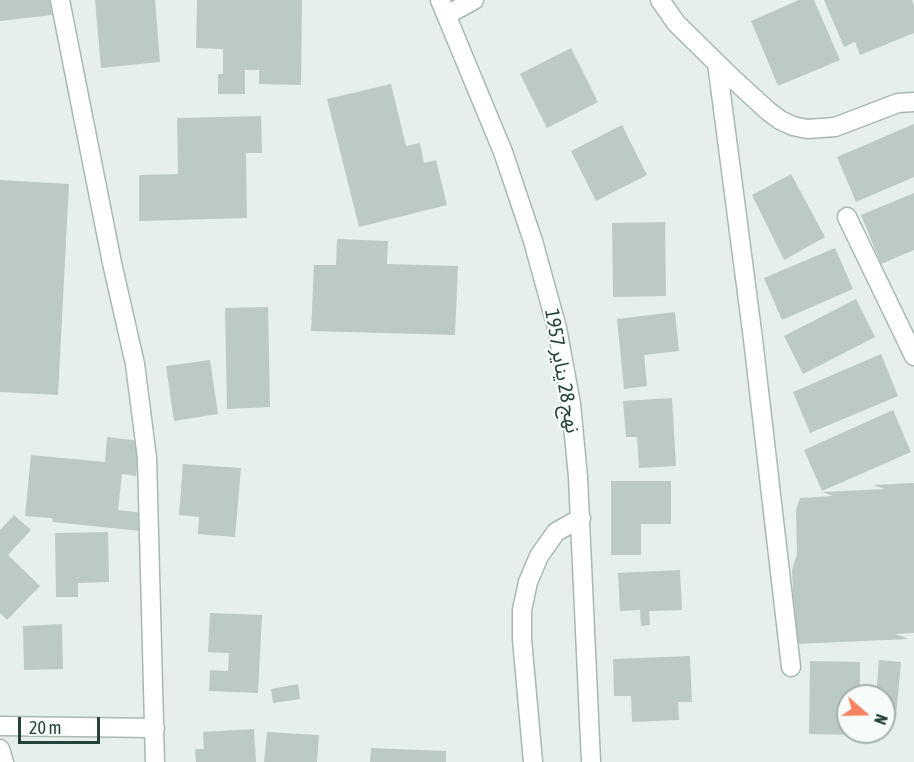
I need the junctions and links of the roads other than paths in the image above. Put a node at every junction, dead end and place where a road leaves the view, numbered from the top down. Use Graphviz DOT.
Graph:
graph roads {
  1 [pos="60,0"];
  2 [pos="474,0"];
  3 [pos="660,0"];
  4 [pos="444,8"];
  5 [pos="717,63"];
  6 [pos="914,102"];
  7 [pos="847,218"];
  8 [pos="914,356"];
  9 [pos="581,518"];
  10 [pos="791,667"];
  11 [pos="0,726"];
  12 [pos="155,728"];
  13 [pos="0,749"];
  14 [pos="4,762"];
  15 [pos="155,762"];
  16 [pos="533,762"];
  17 [pos="591,762"];
  1 -- 12 [label="street"];
  2 -- 4 [label="street"];
  3 -- 5 [label="street"];
  4 -- 9 [label="street, نهج 28 يناير 1957"];
  5 -- 6 [label="street"];
  5 -- 10 [label="street"];
  7 -- 8 [label="street"];
  9 -- 16 [label="street"];
  9 -- 17 [label="street, نهج 28 يناير 1957"];
  11 -- 12 [label="street"];
  12 -- 15 [label="street"];
  13 -- 14 [label="street"];
}
